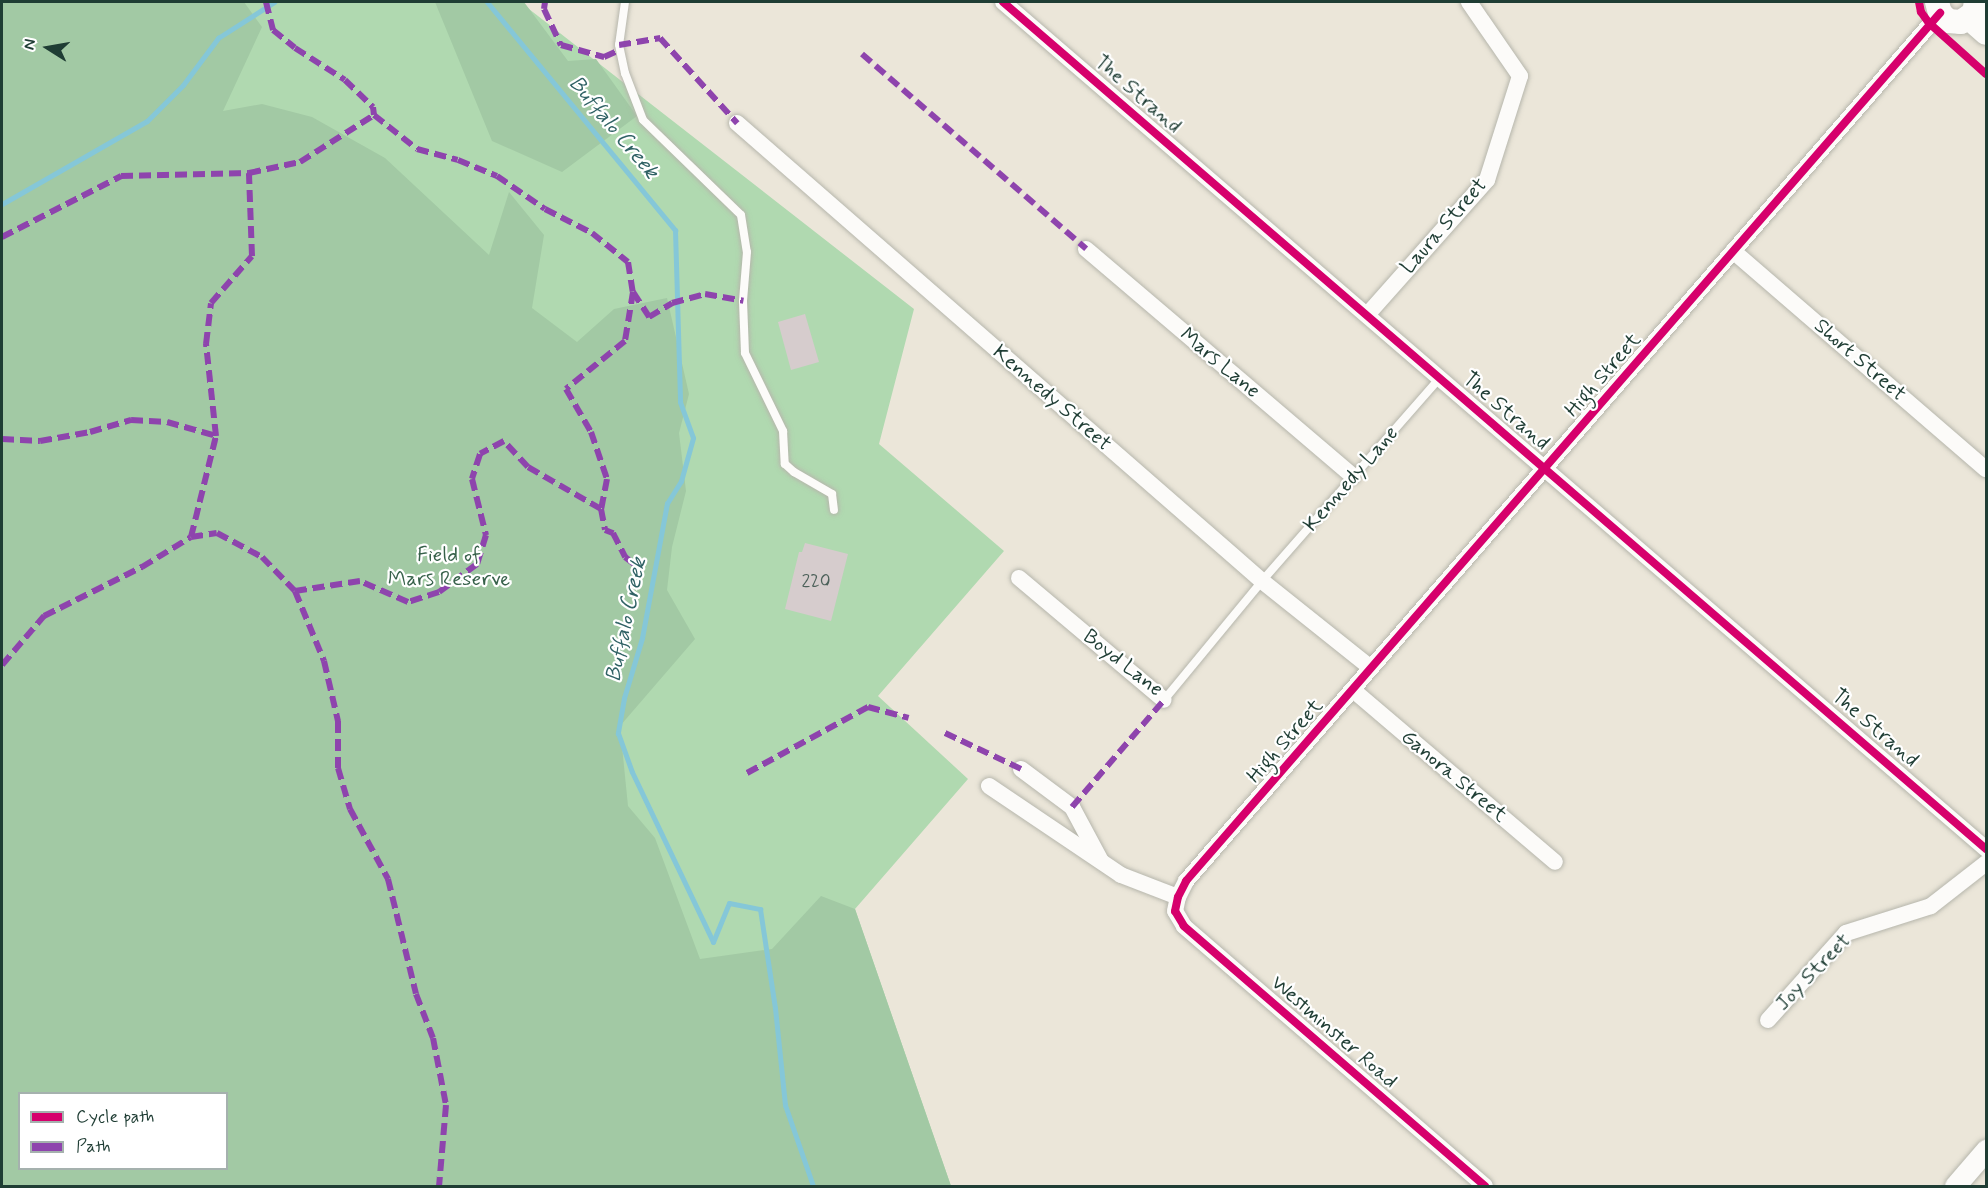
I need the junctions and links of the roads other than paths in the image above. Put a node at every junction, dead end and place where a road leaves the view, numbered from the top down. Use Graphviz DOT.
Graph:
graph roads {
  1 [pos="626,2"];
  2 [pos="1469,2"];
  3 [pos="1007,3"];
  4 [pos="1939,7"];
  5 [pos="1977,17"];
  6 [pos="737,123"];
  7 [pos="1086,249"];
  8 [pos="1733,251"];
  9 [pos="1367,315"];
  10 [pos="1440,378"];
  11 [pos="1546,469"];
  12 [pos="1986,469"];
  13 [pos="1353,476"];
  14 [pos="834,510"];
  15 [pos="1019,578"];
  16 [pos="1262,581"];
  17 [pos="1371,668"];
  18 [pos="1353,690"];
  19 [pos="1164,700"];
  20 [pos="1021,770"];
  21 [pos="989,786"];
  22 [pos="1986,849"];
  23 [pos="1101,862"];
  24 [pos="1555,862"];
  25 [pos="1986,863"];
  26 [pos="1178,897"];
  27 [pos="1768,1020"];
  28 [pos="1986,1150"];
  29 [pos="1485,1186"];
  30 [pos="1955,1186"];
  1 -- 14 [label="lane"];
  2 -- 9 [label="street, Laura Street"];
  3 -- 9 [label="street, The Strand"];
  4 -- 5 [label="main road"];
  4 -- 8 [label="street, High Street"];
  6 -- 16 [label="street, Kennedy Street"];
  7 -- 13 [label="street, Mars Lane"];
  8 -- 11 [label="street, High Street"];
  8 -- 12 [label="street, Short Street"];
  9 -- 10 [label="street, The Strand"];
  10 -- 11 [label="street, The Strand"];
  10 -- 13 [label="lane, Kennedy Lane"];
  11 -- 17 [label="street, High Street"];
  11 -- 22 [label="street, The Strand"];
  13 -- 16 [label="lane, Kennedy Lane"];
  15 -- 19 [label="street, Boyd Lane"];
  16 -- 17 [label="street, Kennedy Street"];
  16 -- 19 [label="lane, Boyd Lane"];
  17 -- 18 [label="street, High Street"];
  18 -- 24 [label="street, Ganora Street"];
  18 -- 26 [label="street, High Street"];
  20 -- 23 [label="street"];
  21 -- 23 [label="street"];
  23 -- 26 [label="street"];
  25 -- 27 [label="street, Joy Street"];
  26 -- 29 [label="street, Westminster Road"];
  28 -- 30 [label="street"];
}
